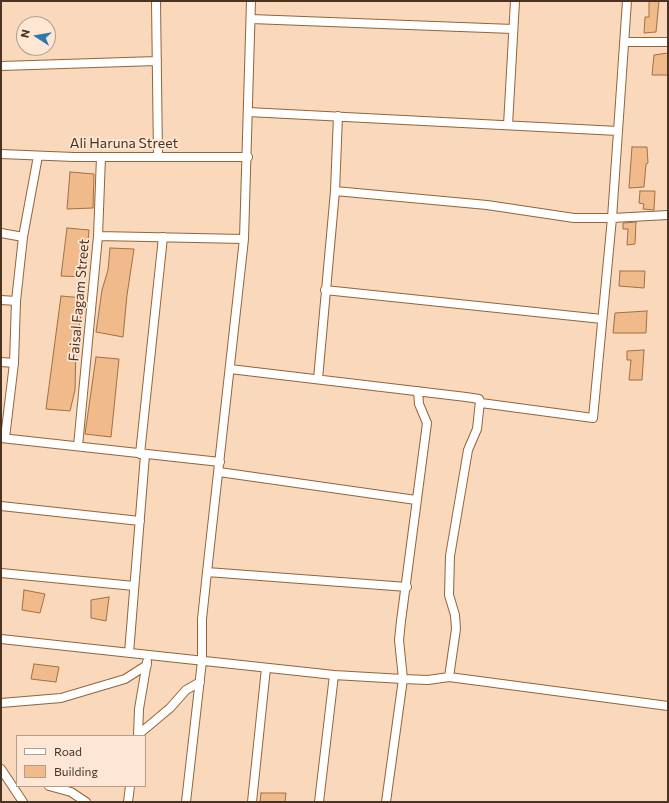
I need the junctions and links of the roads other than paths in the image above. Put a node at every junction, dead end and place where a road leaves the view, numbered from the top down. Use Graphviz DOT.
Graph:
graph roads {
  1 [pos="156,1"];
  2 [pos="251,1"];
  3 [pos="515,1"];
  4 [pos="627,1"];
  5 [pos="251,19"];
  6 [pos="514,29"];
  7 [pos="625,42"];
  8 [pos="668,42"];
  9 [pos="157,61"];
  10 [pos="1,66"];
  11 [pos="248,112"];
  12 [pos="338,116"];
  13 [pos="508,125"];
  14 [pos="618,131"];
  15 [pos="1,154"];
  16 [pos="38,156"];
  17 [pos="248,156"];
  18 [pos="101,157"];
  19 [pos="158,157"];
  20 [pos="335,191"];
  21 [pos="668,215"];
  22 [pos="612,218"];
  23 [pos="1,233"];
  24 [pos="98,236"];
  25 [pos="23,237"];
  26 [pos="163,237"];
  27 [pos="244,239"];
  28 [pos="325,290"];
  29 [pos="1,300"];
  30 [pos="16,301"];
  31 [pos="602,319"];
  32 [pos="1,362"];
  33 [pos="14,363"];
  34 [pos="230,369"];
  35 [pos="318,379"];
  36 [pos="418,391"];
  37 [pos="481,403"];
  38 [pos="3,438"];
  39 [pos="78,446"];
  40 [pos="142,454"];
  41 [pos="220,462"];
  42 [pos="218,472"];
  43 [pos="416,500"];
  44 [pos="1,506"];
  45 [pos="140,521"];
  46 [pos="207,572"];
  47 [pos="1,573"];
  48 [pos="134,586"];
  49 [pos="406,587"];
  50 [pos="1,639"];
  51 [pos="129,653"];
  52 [pos="148,655"];
  53 [pos="202,661"];
  54 [pos="147,665"];
  55 [pos="266,668"];
  56 [pos="334,675"];
  57 [pos="449,677"];
  58 [pos="403,680"];
  59 [pos="200,682"];
  60 [pos="1,703"];
  61 [pos="668,706"];
  62 [pos="138,735"];
  63 [pos="2,771"];
  64 [pos="16,778"];
  65 [pos="53,787"];
  66 [pos="130,787"];
  67 [pos="23,802"];
  68 [pos="86,802"];
  69 [pos="128,802"];
  70 [pos="186,802"];
  71 [pos="252,802"];
  72 [pos="319,802"];
  73 [pos="386,802"];
  1 -- 9 [label="street"];
  2 -- 5 [label="street"];
  3 -- 6 [label="street"];
  4 -- 7 [label="street"];
  5 -- 6 [label="street"];
  5 -- 11 [label="street"];
  6 -- 13 [label="street"];
  7 -- 8 [label="street"];
  7 -- 14 [label="street"];
  9 -- 10 [label="street"];
  9 -- 19 [label="street"];
  11 -- 12 [label="street"];
  11 -- 17 [label="street"];
  12 -- 13 [label="street"];
  12 -- 20 [label="street"];
  13 -- 14 [label="street"];
  14 -- 22 [label="street"];
  15 -- 16 [label="street, Ali Haruna Street"];
  16 -- 18 [label="street, Ali Haruna Street"];
  16 -- 25 [label="street"];
  17 -- 19 [label="street, Ali Haruna Street"];
  17 -- 27 [label="street"];
  18 -- 19 [label="street, Ali Haruna Street"];
  18 -- 24 [label="street, Faisal Fagam Street"];
  20 -- 22 [label="street"];
  20 -- 28 [label="street"];
  21 -- 22 [label="street"];
  22 -- 31 [label="street"];
  23 -- 25 [label="street"];
  24 -- 26 [label="street"];
  24 -- 39 [label="street, Faisal Fagam Street"];
  25 -- 30 [label="street"];
  26 -- 27 [label="street"];
  26 -- 40 [label="street"];
  27 -- 34 [label="street"];
  28 -- 31 [label="street"];
  28 -- 35 [label="street"];
  29 -- 30 [label="street"];
  30 -- 33 [label="street"];
  31 -- 37 [label="street"];
  32 -- 33 [label="street"];
  33 -- 38 [label="street"];
  34 -- 35 [label="street"];
  34 -- 41 [label="street"];
  35 -- 36 [label="street"];
  36 -- 37 [label="street"];
  36 -- 43 [label="street"];
  37 -- 57 [label="street"];
  38 -- 39 [label="street"];
  39 -- 40 [label="street"];
  40 -- 41 [label="street"];
  40 -- 45 [label="street"];
  41 -- 42 [label="street"];
  42 -- 43 [label="street"];
  42 -- 46 [label="street"];
  43 -- 49 [label="street"];
  44 -- 45 [label="street"];
  45 -- 48 [label="street"];
  46 -- 49 [label="street"];
  46 -- 53 [label="street"];
  47 -- 48 [label="street"];
  48 -- 51 [label="street"];
  49 -- 58 [label="street"];
  50 -- 51 [label="street"];
  51 -- 52 [label="street"];
  52 -- 53 [label="street"];
  52 -- 54 [label="street"];
  53 -- 55 [label="street"];
  53 -- 59 [label="street"];
  54 -- 60 [label="street"];
  54 -- 62 [label="street"];
  55 -- 56 [label="street"];
  55 -- 71 [label="street"];
  56 -- 58 [label="street"];
  56 -- 72 [label="street"];
  57 -- 58 [label="street"];
  57 -- 61 [label="street"];
  58 -- 73 [label="street"];
  59 -- 62 [label="street"];
  59 -- 70 [label="street"];
  63 -- 64 [label="street"];
  63 -- 67 [label="street"];
  65 -- 68 [label="street"];
  66 -- 69 [label="street"];
}
